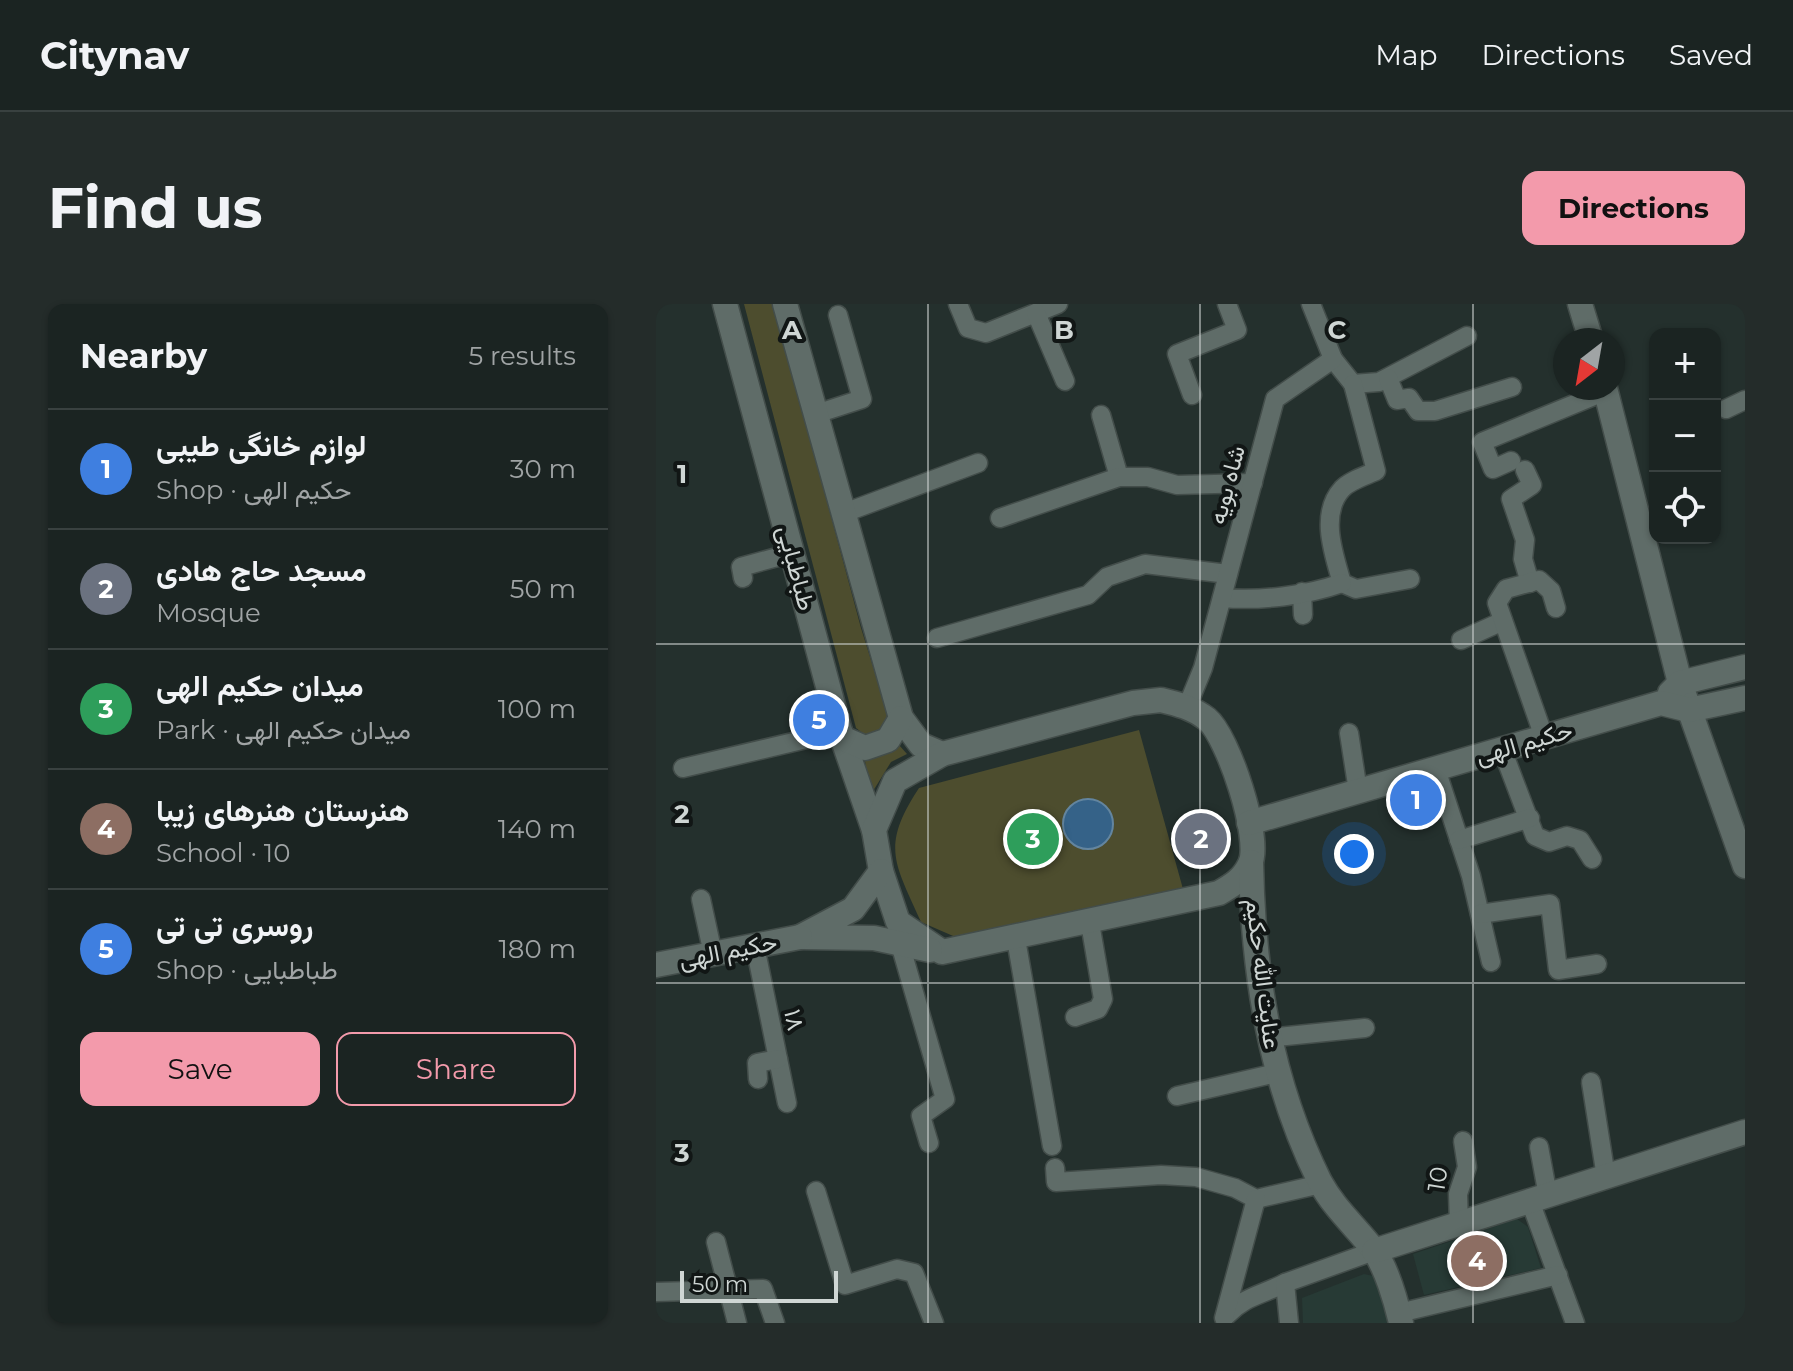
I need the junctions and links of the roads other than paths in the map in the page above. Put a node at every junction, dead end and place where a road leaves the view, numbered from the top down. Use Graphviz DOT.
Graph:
graph roads {
  1 [pos="725,304"];
  2 [pos="785,304"];
  3 [pos="958,304"];
  4 [pos="1058,304"];
  5 [pos="1227,304"];
  6 [pos="1311,304"];
  7 [pos="1580,304"];
  8 [pos="1036,313"];
  9 [pos="838,315"];
  10 [pos="1587,328"];
  11 [pos="1467,336"];
  12 [pos="1333,359"];
  13 [pos="1388,378"];
  14 [pos="1065,381"];
  15 [pos="1353,384"];
  16 [pos="1512,387"];
  17 [pos="1192,395"];
  18 [pos="1580,400"];
  19 [pos="1609,400"];
  20 [pos="1745,400"];
  21 [pos="1726,409"];
  22 [pos="816,414"];
  23 [pos="1101,415"];
  24 [pos="978,463"];
  25 [pos="1119,477"];
  26 [pos="1253,483"];
  27 [pos="844,513"];
  28 [pos="1000,518"];
  29 [pos="792,553"];
  30 [pos="1228,574"];
  31 [pos="743,578"];
  32 [pos="1410,579"];
  33 [pos="1342,583"];
  34 [pos="1530,583"];
  35 [pos="1302,592"];
  36 [pos="1222,598"];
  37 [pos="1556,608"];
  38 [pos="1303,615"];
  39 [pos="1503,621"];
  40 [pos="937,638"];
  41 [pos="1461,640"];
  42 [pos="1745,667"];
  43 [pos="1680,683"];
  44 [pos="1745,698"];
  45 [pos="1661,703"];
  46 [pos="1187,707"];
  47 [pos="1689,710"];
  48 [pos="901,718"];
  49 [pos="1349,733"];
  50 [pos="841,734"];
  51 [pos="1544,737"];
  52 [pos="1502,749"];
  53 [pos="942,754"];
  54 [pos="683,768"];
  55 [pos="1436,769"];
  56 [pos="1358,791"];
  57 [pos="1530,818"];
  58 [pos="1249,823"];
  59 [pos="874,830"];
  60 [pos="1459,840"];
  61 [pos="1592,859"];
  62 [pos="1251,862"];
  63 [pos="1745,866"];
  64 [pos="881,871"];
  65 [pos="701,899"];
  66 [pos="1480,914"];
  67 [pos="1090,923"];
  68 [pos="800,937"];
  69 [pos="1016,939"];
  70 [pos="900,944"];
  71 [pos="755,946"];
  72 [pos="942,952"];
  73 [pos="713,954"];
  74 [pos="1491,962"];
  75 [pos="1597,964"];
  76 [pos="656,965"];
  77 [pos="1075,1017"];
  78 [pos="1365,1028"];
  79 [pos="1268,1038"];
  80 [pos="778,1059"];
  81 [pos="1276,1073"];
  82 [pos="758,1079"];
  83 [pos="1591,1082"];
  84 [pos="1177,1096"];
  85 [pos="787,1103"];
  86 [pos="1745,1132"];
  87 [pos="1463,1141"];
  88 [pos="929,1143"];
  89 [pos="1052,1146"];
  90 [pos="1539,1147"];
  91 [pos="1055,1168"];
  92 [pos="1606,1177"];
  93 [pos="1321,1184"];
  94 [pos="816,1191"];
  95 [pos="1539,1198"];
  96 [pos="1256,1199"];
  97 [pos="1459,1225"];
  98 [pos="716,1242"];
  99 [pos="1374,1251"];
  100 [pos="1558,1275"];
  101 [pos="1285,1283"];
  102 [pos="727,1290"];
  103 [pos="656,1292"];
  104 [pos="1400,1318"];
  105 [pos="1222,1321"];
  106 [pos="737,1323"];
  107 [pos="775,1323"];
  108 [pos="934,1323"];
  109 [pos="1289,1323"];
  110 [pos="1575,1323"];
  1 -- 29 [label="main road, طباطبایی"];
  2 -- 22 [label="main road"];
  3 -- 8 [label="street"];
  4 -- 8 [label="street"];
  5 -- 17 [label="street"];
  6 -- 12 [label="street"];
  7 -- 10 [label="main road"];
  8 -- 14 [label="street"];
  9 -- 22 [label="street"];
  11 -- 13 [label="street"];
  12 -- 15 [label="street"];
  12 -- 26 [label="street, شاه بویه"];
  13 -- 15 [label="street"];
  13 -- 16 [label="street"];
  15 -- 33 [label="street"];
  18 -- 34 [label="street"];
  19 -- 43 [label="main road"];
  20 -- 21 [label="street"];
  22 -- 27 [label="main road"];
  23 -- 25 [label="street"];
  24 -- 27 [label="street"];
  25 -- 26 [label="street"];
  25 -- 28 [label="street"];
  26 -- 30 [label="street, شاه بویه"];
  27 -- 48 [label="main road"];
  29 -- 31 [label="street"];
  29 -- 50 [label="main road, طباطبایی"];
  30 -- 36 [label="street, شاه بویه"];
  30 -- 40 [label="street"];
  32 -- 33 [label="street"];
  33 -- 35 [label="street"];
  34 -- 37 [label="street"];
  34 -- 39 [label="street"];
  35 -- 36 [label="street"];
  35 -- 38 [label="street"];
  36 -- 46 [label="street, شاه بویه"];
  39 -- 41 [label="street"];
  39 -- 51 [label="street"];
  42 -- 43 [label="main road"];
  43 -- 45 [label="main road"];
  43 -- 47 [label="main road"];
  44 -- 47 [label="main road"];
  45 -- 47 [label="main road"];
  45 -- 51 [label="main road, حکیم الهی"];
  46 -- 53 [label="main road"];
  46 -- 58 [label="main road, عنایت الله حکیم"];
  47 -- 63 [label="main road"];
  48 -- 50 [label="main road"];
  48 -- 53 [label="main road"];
  49 -- 56 [label="street"];
  50 -- 54 [label="street"];
  50 -- 59 [label="main road, طباطبایی"];
  51 -- 52 [label="main road, حکیم الهی"];
  52 -- 55 [label="main road, حکیم الهی"];
  52 -- 57 [label="street"];
  53 -- 59 [label="main road"];
  55 -- 56 [label="main road, حکیم الهی"];
  55 -- 60 [label="street"];
  56 -- 58 [label="main road, حکیم الهی"];
  57 -- 60 [label="street"];
  57 -- 61 [label="street"];
  58 -- 62 [label="main road, عنایت الله حکیم"];
  59 -- 64 [label="main road, طباطبایی"];
  60 -- 66 [label="street"];
  62 -- 67 [label="main road"];
  62 -- 79 [label="main road, عنایت الله حکیم"];
  64 -- 68 [label="main road"];
  64 -- 72 [label="main road, طباطبایی"];
  65 -- 73 [label="street"];
  66 -- 74 [label="street"];
  66 -- 75 [label="street"];
  67 -- 69 [label="main road"];
  67 -- 77 [label="street"];
  68 -- 70 [label="main road"];
  68 -- 71 [label="main road, حکیم الهی"];
  69 -- 72 [label="main road"];
  69 -- 89 [label="street"];
  70 -- 72 [label="main road"];
  70 -- 88 [label="street"];
  71 -- 73 [label="main road, حکیم الهی"];
  71 -- 80 [label="street, ۱۸"];
  73 -- 76 [label="main road, حکیم الهی"];
  78 -- 79 [label="street"];
  79 -- 81 [label="main road, عنایت الله حکیم"];
  80 -- 82 [label="street"];
  80 -- 85 [label="street, ۱۸"];
  81 -- 84 [label="street"];
  81 -- 93 [label="main road, عنایت الله حکیم"];
  83 -- 92 [label="street"];
  86 -- 92 [label="main road"];
  87 -- 97 [label="street, 10"];
  90 -- 95 [label="street"];
  91 -- 96 [label="street"];
  92 -- 95 [label="main road"];
  93 -- 96 [label="street"];
  93 -- 99 [label="main road, عنایت الله حکیم"];
  94 -- 108 [label="street"];
  95 -- 97 [label="main road"];
  95 -- 100 [label="street"];
  96 -- 105 [label="street"];
  97 -- 99 [label="main road"];
  98 -- 102 [label="street"];
  99 -- 101 [label="street"];
  99 -- 104 [label="main road"];
  100 -- 104 [label="street"];
  100 -- 110 [label="street"];
  101 -- 105 [label="street"];
  101 -- 109 [label="street"];
  102 -- 103 [label="street"];
  102 -- 106 [label="street"];
  102 -- 107 [label="street"];
}
